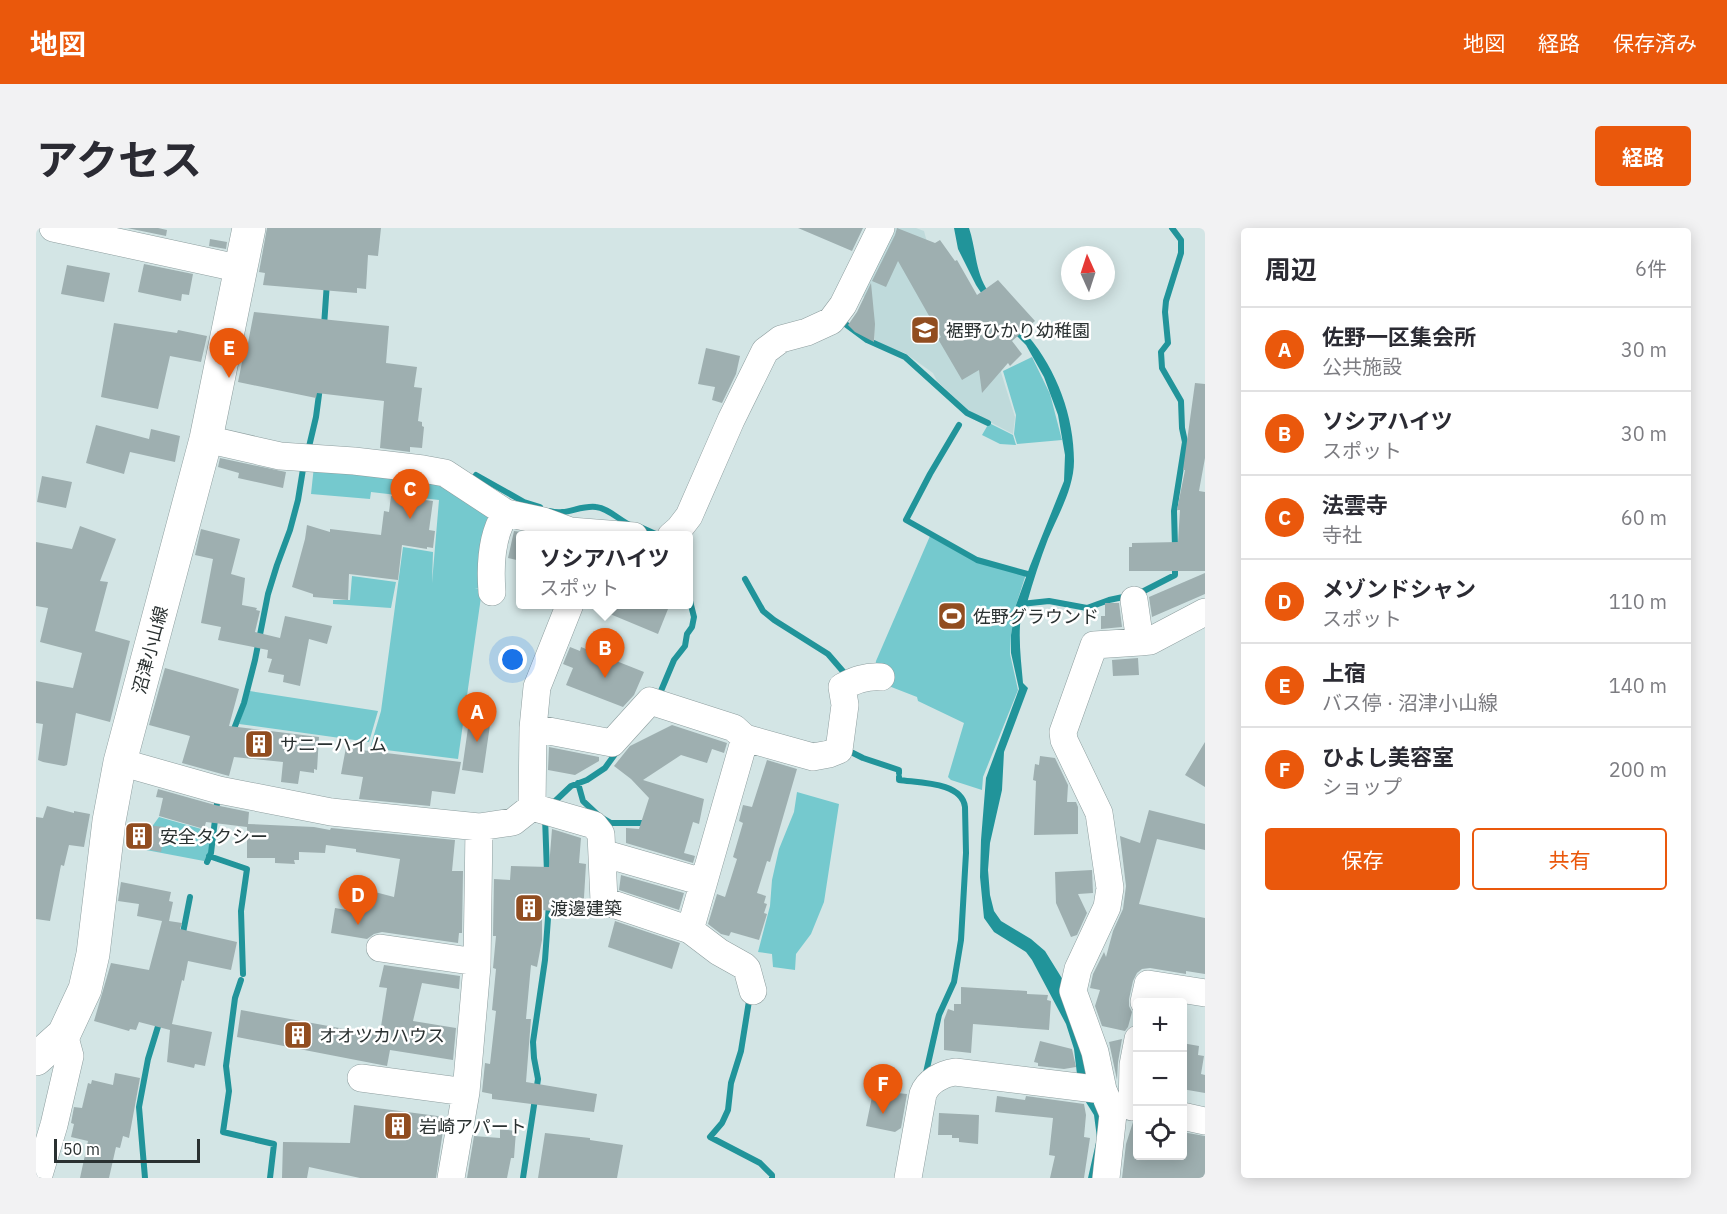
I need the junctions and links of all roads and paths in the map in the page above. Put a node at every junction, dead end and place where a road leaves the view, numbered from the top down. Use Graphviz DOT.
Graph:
graph roads {
  1 [pos="52,228"];
  2 [pos="249,228"];
  3 [pos="881,228"];
  4 [pos="242,269"];
  5 [pos="206,439"];
  6 [pos="506,513"];
  7 [pos="570,531"];
  8 [pos="677,531"];
  9 [pos="492,592"];
  10 [pos="1134,600"];
  11 [pos="568,609"];
  12 [pos="1205,612"];
  13 [pos="1140,642"];
  14 [pos="881,677"];
  15 [pos="533,728"];
  16 [pos="745,738"];
  17 [pos="120,762"];
  18 [pos="532,807"];
  19 [pos="479,827"];
  20 [pos="602,833"];
  21 [pos="704,882"];
  22 [pos="690,930"];
  23 [pos="380,948"];
  24 [pos="477,962"];
  25 [pos="753,991"];
  26 [pos="1205,993"];
  27 [pos="1145,998"];
  28 [pos="64,1034"];
  29 [pos="1135,1052"];
  30 [pos="36,1059"];
  31 [pos="361,1078"];
  32 [pos="466,1092"];
  33 [pos="1115,1114"];
  34 [pos="1187,1117"];
  35 [pos="1205,1121"];
  36 [pos="1100,1176"];
  37 [pos="38,1178"];
  38 [pos="451,1178"];
  39 [pos="908,1178"];
  1 -- 4 [label="street"];
  2 -- 4 [label="main road, 沼津小山線"];
  3 -- 8 [label="street"];
  4 -- 5 [label="main road, 沼津小山線"];
  5 -- 6 [label="street"];
  5 -- 17 [label="main road, 沼津小山線"];
  6 -- 7 [label="street"];
  6 -- 9 [label="street"];
  10 -- 13 [label="street"];
  11 -- 15 [label="street"];
  12 -- 13 [label="street"];
  13 -- 33 [label="street"];
  14 -- 16 [label="street"];
  15 -- 16 [label="street"];
  15 -- 18 [label="street"];
  16 -- 21 [label="street"];
  17 -- 19 [label="street"];
  17 -- 28 [label="main road, 沼津小山線"];
  18 -- 19 [label="street"];
  18 -- 20 [label="street"];
  19 -- 24 [label="street"];
  20 -- 21 [label="street"];
  20 -- 22 [label="street"];
  21 -- 22 [label="street"];
  22 -- 25 [label="street"];
  23 -- 24 [label="street"];
  24 -- 32 [label="street"];
  26 -- 27 [label="street"];
  28 -- 30 [label="main road, 沼津小山線"];
  28 -- 37 [label="street"];
  29 -- 33 [label="street"];
  31 -- 32 [label="street"];
  32 -- 38 [label="street"];
  33 -- 36 [label="street"];
  33 -- 39 [label="street"];
  34 -- 35 [label="street"];
}
